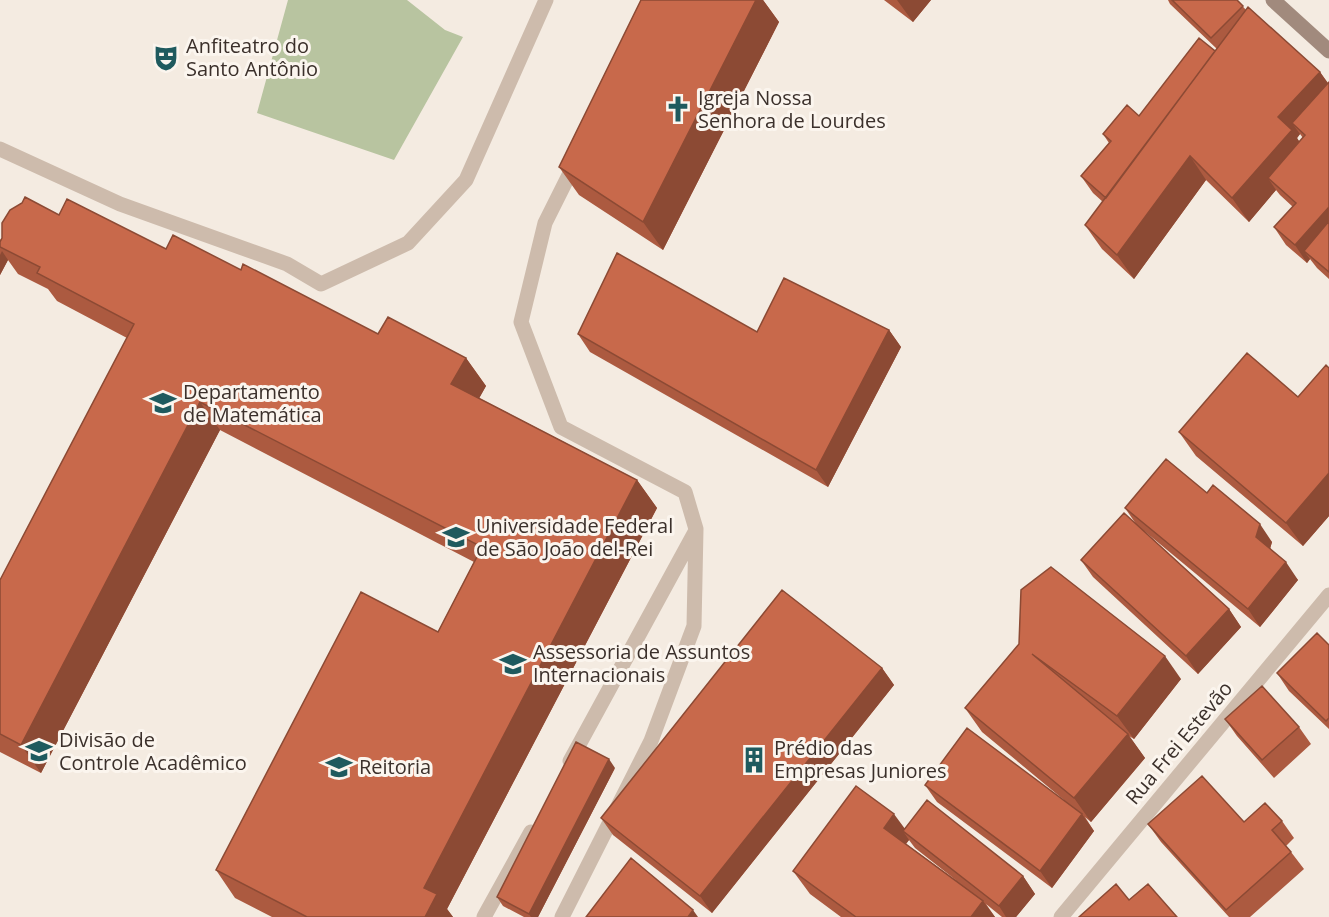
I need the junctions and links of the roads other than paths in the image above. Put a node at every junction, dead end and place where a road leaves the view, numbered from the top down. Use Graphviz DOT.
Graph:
graph roads {
  1 [pos="546,0"];
  2 [pos="1273,0"];
  3 [pos="1329,51"];
  4 [pos="0,149"];
  5 [pos="582,150"];
  6 [pos="696,529"];
  7 [pos="1329,595"];
  8 [pos="560,778"];
  9 [pos="537,820"];
  10 [pos="484,917"];
  11 [pos="562,917"];
  12 [pos="1061,917"];
  1 -- 4 [label="street"];
  2 -- 3 [label="main road"];
  5 -- 6 [label="street"];
  6 -- 8 [label="street"];
  6 -- 11 [label="street"];
  7 -- 12 [label="street, Rua Frei Estevão"];
  9 -- 10 [label="street"];
}
